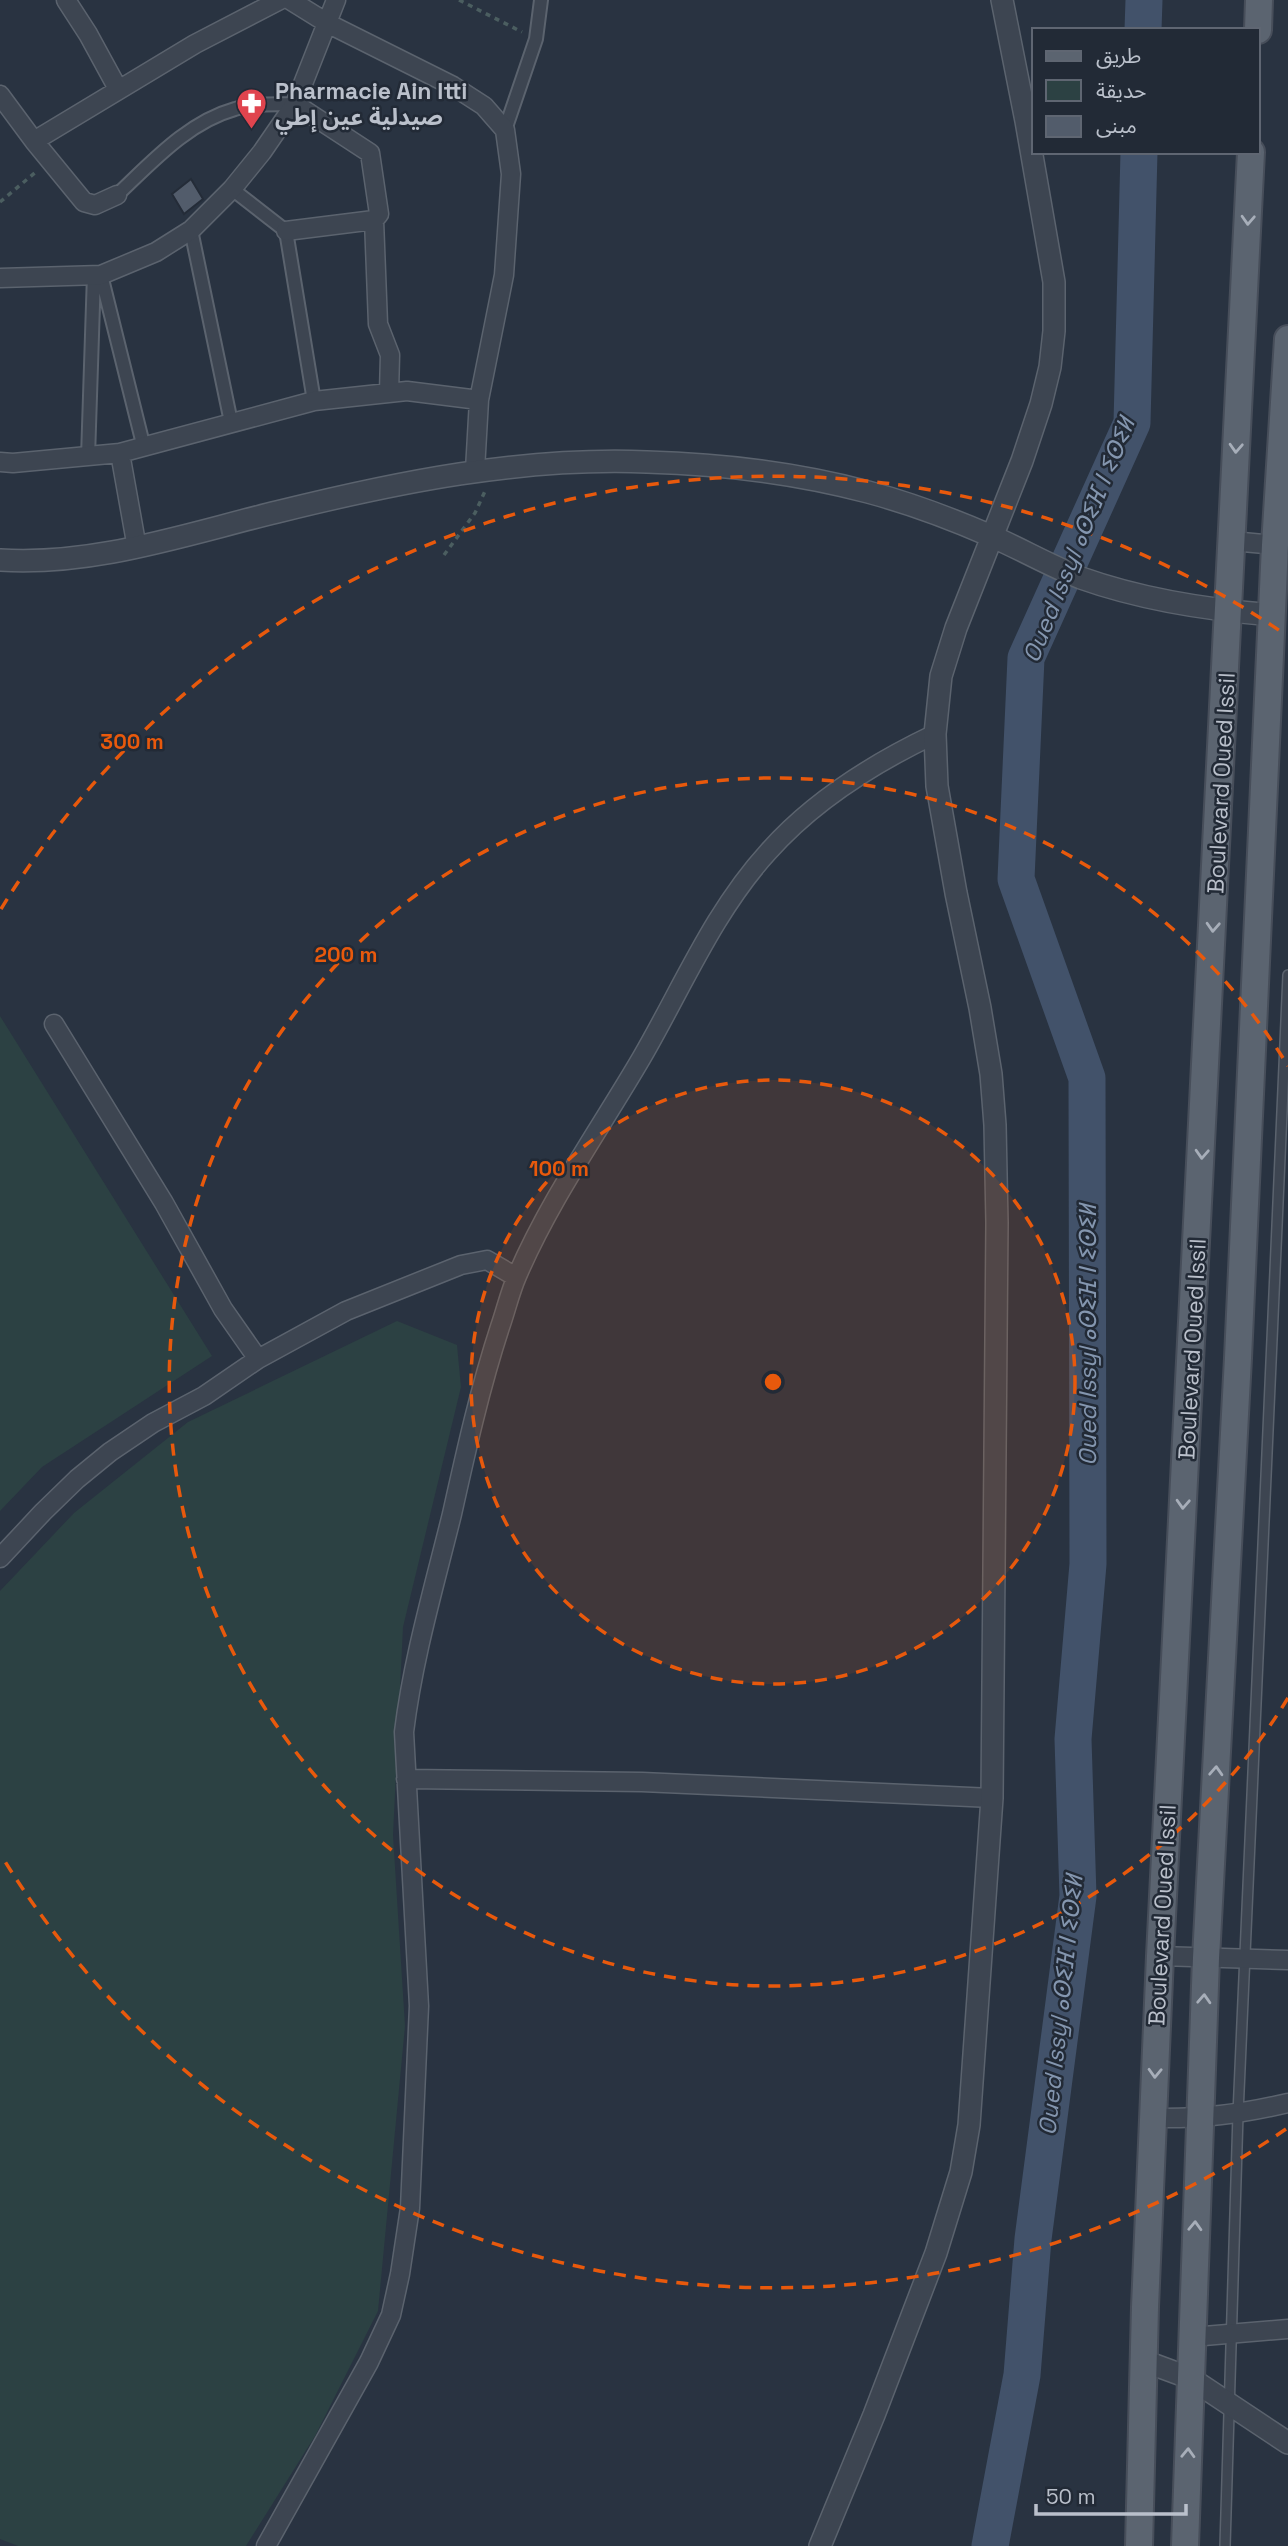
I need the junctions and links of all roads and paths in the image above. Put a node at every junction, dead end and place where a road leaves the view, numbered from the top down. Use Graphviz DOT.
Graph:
graph roads {
  1 [pos="66,0"];
  2 [pos="279,0"];
  3 [pos="290,0"];
  4 [pos="336,0"];
  5 [pos="458,0"];
  6 [pos="541,0"];
  7 [pos="1002,0"];
  8 [pos="1259,0"];
  9 [pos="327,23"];
  10 [pos="1258,28"];
  11 [pos="536,39"];
  12 [pos="118,89"];
  13 [pos="0,95"];
  14 [pos="295,104"];
  15 [pos="505,130"];
  16 [pos="34,141"];
  17 [pos="1251,154"];
  18 [pos="49,160"];
  19 [pos="232,189"];
  20 [pos="117,195"];
  21 [pos="0,202"];
  22 [pos="374,220"];
  23 [pos="191,230"];
  24 [pos="286,232"];
  25 [pos="97,274"];
  26 [pos="0,278"];
  27 [pos="1288,339"];
  28 [pos="389,393"];
  29 [pos="480,400"];
  30 [pos="314,401"];
  31 [pos="231,422"];
  32 [pos="144,448"];
  33 [pos="120,453"];
  34 [pos="88,457"];
  35 [pos="0,462"];
  36 [pos="485,469"];
  37 [pos="993,537"];
  38 [pos="1232,541"];
  39 [pos="1282,545"];
  40 [pos="137,548"];
  41 [pos="444,555"];
  42 [pos="0,560"];
  43 [pos="1230,612"];
  44 [pos="1274,615"];
  45 [pos="935,734"];
  46 [pos="1288,975"];
  47 [pos="54,1024"];
  48 [pos="516,1277"];
  49 [pos="258,1359"];
  50 [pos="0,1558"];
  51 [pos="406,1779"];
  52 [pos="992,1798"];
  53 [pos="1160,1956"];
  54 [pos="1206,1958"];
  55 [pos="1245,1958"];
  56 [pos="1288,1960"];
  57 [pos="1288,2103"];
  58 [pos="1238,2115"];
  59 [pos="1153,2118"];
  60 [pos="1199,2119"];
  61 [pos="1288,2329"];
  62 [pos="1231,2334"];
  63 [pos="1192,2337"];
  64 [pos="1144,2361"];
  65 [pos="1189,2378"];
  66 [pos="1229,2403"];
  67 [pos="1288,2443"];
  68 [pos="266,2546"];
  69 [pos="820,2546"];
  70 [pos="1139,2546"];
  71 [pos="1185,2546"];
  72 [pos="1225,2546"];
  1 -- 12 [label="street"];
  2 -- 12 [label="street"];
  3 -- 9 [label="street"];
  4 -- 9 [label="street"];
  5 -- 11 [label="path"];
  6 -- 11 [label="street"];
  7 -- 37 [label="street"];
  8 -- 10 [label="main road"];
  9 -- 14 [label="street"];
  9 -- 15 [label="street"];
  11 -- 15 [label="street"];
  12 -- 16 [label="street"];
  13 -- 16 [label="street"];
  14 -- 19 [label="street"];
  14 -- 20 [label="street"];
  14 -- 22 [label="street"];
  15 -- 29 [label="street"];
  16 -- 18 [label="street"];
  17 -- 38 [label="main road, Boulevard Oued Issil, one-way"];
  18 -- 20 [label="street"];
  18 -- 21 [label="path"];
  19 -- 23 [label="street"];
  19 -- 24 [label="street"];
  22 -- 24 [label="street"];
  22 -- 28 [label="street"];
  23 -- 25 [label="street"];
  23 -- 31 [label="street"];
  24 -- 30 [label="street"];
  25 -- 26 [label="street"];
  25 -- 32 [label="street"];
  25 -- 34 [label="street"];
  27 -- 39 [label="main road, Boulevard Oued Issil"];
  28 -- 29 [label="street"];
  28 -- 30 [label="street"];
  29 -- 36 [label="street"];
  30 -- 31 [label="street"];
  31 -- 32 [label="street"];
  32 -- 33 [label="street"];
  33 -- 34 [label="street"];
  33 -- 40 [label="street"];
  34 -- 35 [label="street"];
  36 -- 37 [label="street"];
  36 -- 40 [label="street"];
  36 -- 41 [label="path"];
  37 -- 43 [label="street"];
  37 -- 45 [label="street"];
  38 -- 39 [label="street"];
  38 -- 43 [label="main road, Boulevard Oued Issil"];
  39 -- 44 [label="main road, Boulevard Oued Issil"];
  40 -- 42 [label="street"];
  43 -- 44 [label="street"];
  43 -- 53 [label="main road, Boulevard Oued Issil, one-way"];
  54 -- 44 [label="main road, Boulevard Oued Issil, one-way"];
  45 -- 48 [label="street"];
  45 -- 52 [label="street"];
  46 -- 55 [label="lane"];
  47 -- 49 [label="street"];
  48 -- 49 [label="street"];
  48 -- 51 [label="street"];
  49 -- 50 [label="street"];
  51 -- 52 [label="street"];
  51 -- 68 [label="street"];
  52 -- 69 [label="street"];
  53 -- 54 [label="street"];
  53 -- 59 [label="main road, Boulevard Oued Issil, one-way"];
  54 -- 55 [label="street"];
  60 -- 54 [label="main road, Boulevard Oued Issil, one-way"];
  55 -- 56 [label="street"];
  55 -- 58 [label="lane"];
  57 -- 58 [label="street"];
  58 -- 60 [label="street"];
  58 -- 62 [label="lane"];
  59 -- 60 [label="street"];
  59 -- 64 [label="main road, Boulevard Oued Issil"];
  63 -- 60 [label="main road, Boulevard Oued Issil, one-way"];
  61 -- 62 [label="street"];
  62 -- 63 [label="street"];
  62 -- 66 [label="lane"];
  63 -- 65 [label="main road, Boulevard Oued Issil"];
  64 -- 65 [label="street"];
  64 -- 70 [label="main road, Boulevard Oued Issil"];
  65 -- 66 [label="street"];
  71 -- 65 [label="main road, Boulevard Oued Issil, one-way"];
  66 -- 67 [label="street"];
  66 -- 72 [label="lane"];
}
